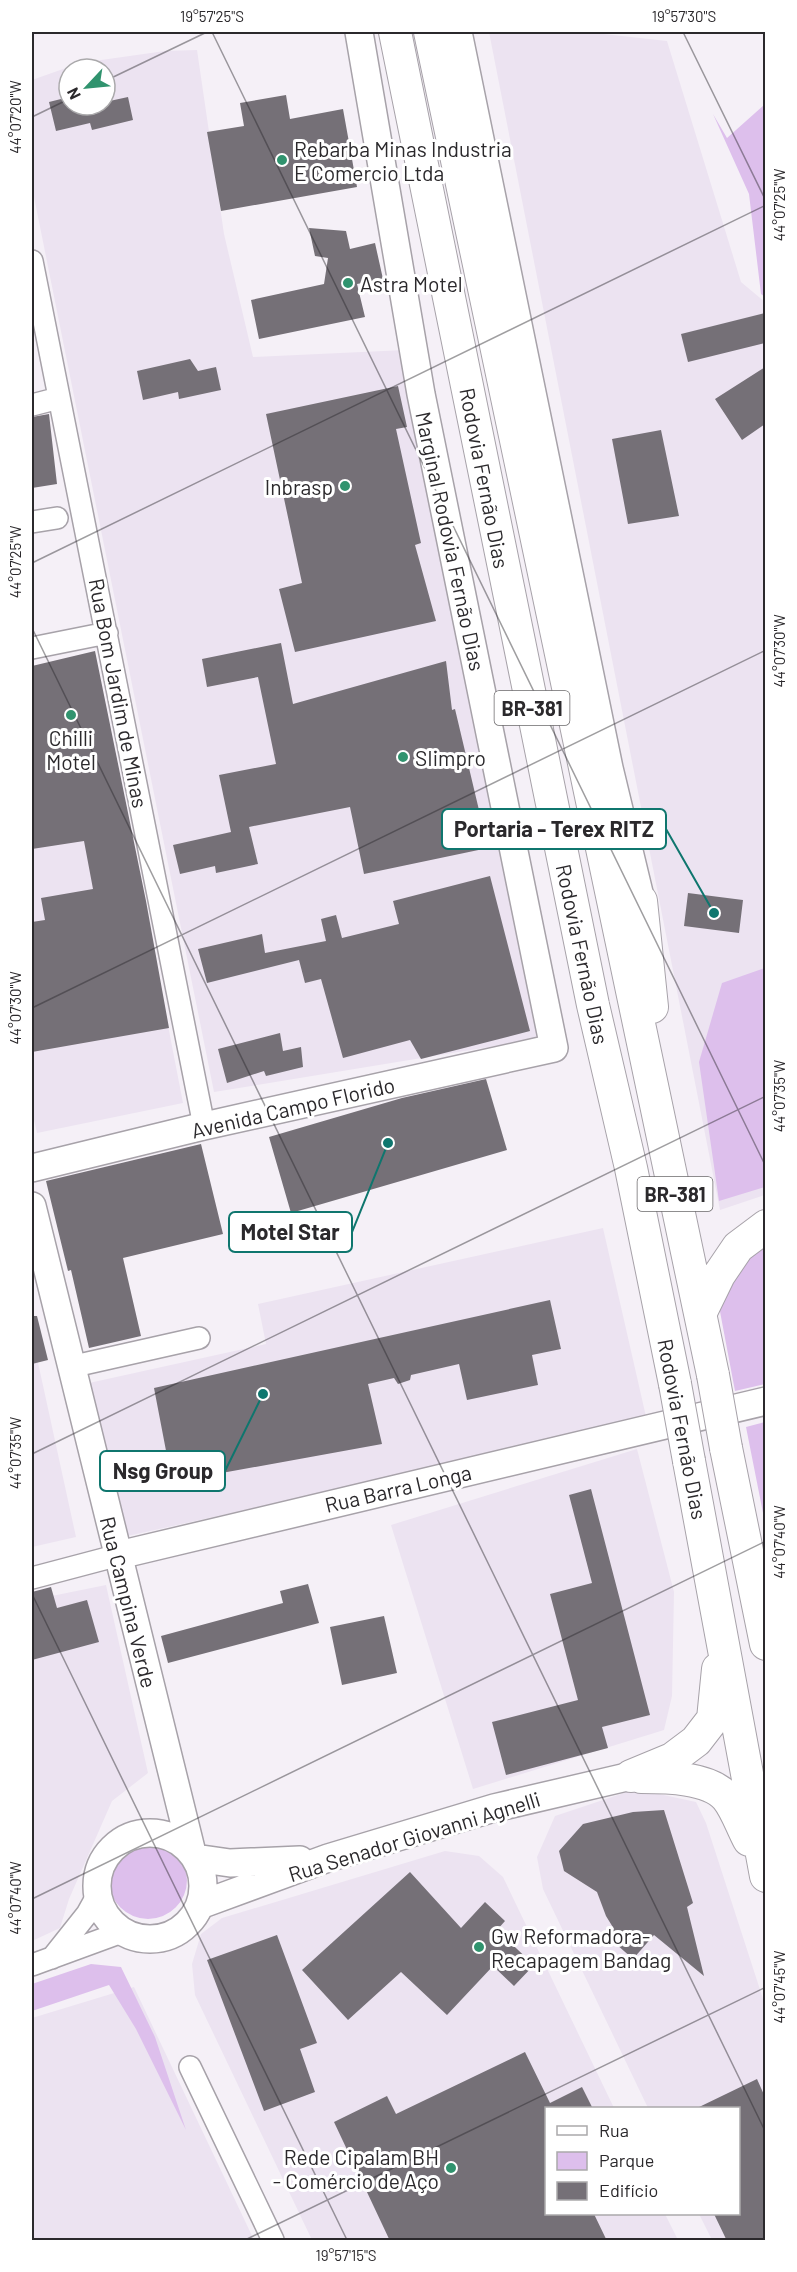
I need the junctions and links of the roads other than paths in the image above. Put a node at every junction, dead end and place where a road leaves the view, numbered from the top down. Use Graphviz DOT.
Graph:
graph roads {
  1 [pos="359,32"];
  2 [pos="395,32"];
  3 [pos="430,32"];
  4 [pos="458,32"];
  5 [pos="32,261"];
  6 [pos="59,398"];
  7 [pos="32,405"];
  8 [pos="57,518"];
  9 [pos="32,522"];
  10 [pos="107,633"];
  11 [pos="32,648"];
  12 [pos="641,901"];
  13 [pos="554,1048"];
  14 [pos="649,1076"];
  15 [pos="204,1126"];
  16 [pos="32,1168"];
  17 [pos="32,1206"];
  18 [pos="765,1226"];
  19 [pos="701,1312"];
  20 [pos="199,1338"];
  21 [pos="70,1367"];
  22 [pos="765,1401"];
  23 [pos="734,1486"];
  24 [pos="765,1542"];
  25 [pos="119,1555"];
  26 [pos="32,1578"];
  27 [pos="721,1629"];
  28 [pos="765,1644"];
  29 [pos="158,1719"];
  30 [pos="631,1776"];
  31 [pos="160,1834"];
  32 [pos="193,1855"];
  33 [pos="328,1858"];
  34 [pos="764,1872"];
  35 [pos="97,1896"];
  36 [pos="200,1905"];
  37 [pos="122,1932"];
  38 [pos="52,1959"];
  39 [pos="32,1965"];
  40 [pos="190,2067"];
  41 [pos="273,2241"];
  1 -- 13 [label="main road, Marginal Rodovia Fernão Dias / BR-381"];
  2 -- 27 [label="highway, Rodovia Fernão Dias / BR-381, bridge"];
  3 -- 14 [label="highway, Rodovia Fernão Dias / BR-381"];
  4 -- 12 [label="main road, BR-381"];
  5 -- 6 [label="street, Rua Bom Jardim de Minas"];
  6 -- 7 [label="street"];
  6 -- 10 [label="street, Rua Bom Jardim de Minas"];
  8 -- 9 [label="street"];
  10 -- 11 [label="street"];
  10 -- 15 [label="street, Rua Bom Jardim de Minas"];
  12 -- 14 [label="highway, BR-381"];
  13 -- 15 [label="main road, Avenida Campo Florido"];
  14 -- 19 [label="highway, Rodovia Fernão Dias / BR-381"];
  15 -- 16 [label="main road, Avenida Campo Florido"];
  17 -- 21 [label="main road, Rua Campina Verde"];
  18 -- 19 [label="highway"];
  19 -- 23 [label="highway, Rodovia Fernão Dias / BR-381, bridge"];
  20 -- 21 [label="street"];
  21 -- 25 [label="main road, Rua Campina Verde"];
  22 -- 25 [label="main road, Rua Barra Longa"];
  23 -- 24 [label="highway"];
  23 -- 28 [label="highway, Rodovia Fernão Dias / BR-381"];
  25 -- 26 [label="street, Rua Barra Longa"];
  25 -- 29 [label="main road, Rua Campina Verde"];
  27 -- 30 [label="highway"];
  27 -- 34 [label="highway, Rodovia Fernão Dias / BR-381"];
  29 -- 31 [label="main road, Rua Campina Verde"];
  29 -- 32 [label="main road, Rua Campina Verde"];
  30 -- 33 [label="main road, Rua Senador Giovanni Agnelli"];
  30 -- 34 [label="highway"];
  31 -- 32 [label="main road"];
  31 -- 35 [label="main road"];
  32 -- 33 [label="main road"];
  32 -- 36 [label="main road"];
  33 -- 36 [label="main road, Rua Senador Giovanni Agnelli"];
  35 -- 37 [label="main road"];
  35 -- 38 [label="street"];
  36 -- 37 [label="main road"];
  37 -- 38 [label="street"];
  38 -- 39 [label="street"];
  40 -- 41 [label="street"];
}
